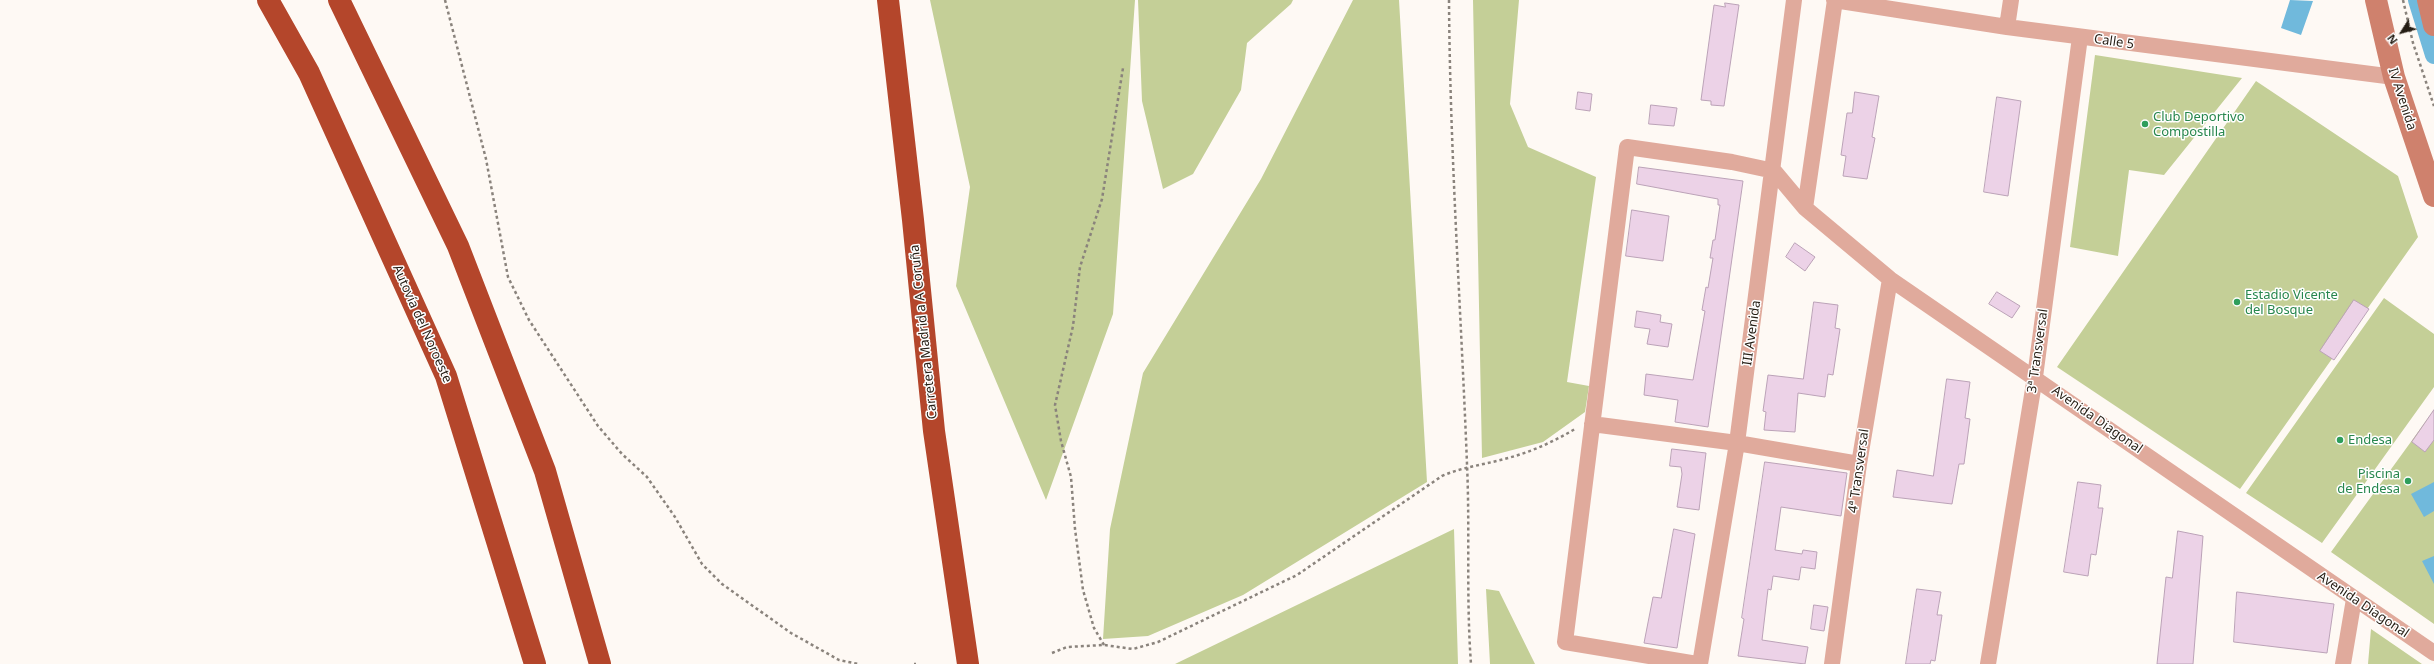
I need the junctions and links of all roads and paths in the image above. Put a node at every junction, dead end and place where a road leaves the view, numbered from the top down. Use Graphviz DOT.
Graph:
graph roads {
  1 [pos="268,0"];
  2 [pos="339,0"];
  3 [pos="445,0"];
  4 [pos="888,0"];
  5 [pos="1449,0"];
  6 [pos="1794,0"];
  7 [pos="1835,0"];
  8 [pos="2010,0"];
  9 [pos="2376,0"];
  10 [pos="2403,0"];
  11 [pos="2428,0"];
  12 [pos="2434,25"];
  13 [pos="2007,27"];
  14 [pos="2080,37"];
  15 [pos="1123,68"];
  16 [pos="2394,77"];
  17 [pos="2434,106"];
  18 [pos="1774,171"];
  19 [pos="2434,196"];
  20 [pos="1805,208"];
  21 [pos="1890,279"];
  22 [pos="2035,377"];
  23 [pos="1592,421"];
  24 [pos="1737,444"];
  25 [pos="1859,464"];
  26 [pos="1468,467"];
  27 [pos="2354,599"];
  28 [pos="1104,645"];
  29 [pos="1052,653"];
  30 [pos="2434,653"];
  31 [pos="535,664"];
  32 [pos="600,664"];
  33 [pos="858,664"];
  34 [pos="968,664"];
  35 [pos="1471,664"];
  36 [pos="1697,664"];
  37 [pos="1700,664"];
  38 [pos="1832,664"];
  39 [pos="1988,664"];
  40 [pos="2344,664"];
  1 -- 31 [label="highway, Autovía del Noroeste"];
  2 -- 32 [label="highway"];
  3 -- 33 [label="path"];
  4 -- 34 [label="highway, Carretera Madrid a A Coruña"];
  5 -- 26 [label="path"];
  6 -- 18 [label="street, III Avenida"];
  7 -- 13 [label="street, Calle 5"];
  7 -- 20 [label="street"];
  8 -- 13 [label="street"];
  9 -- 16 [label="street, IV Avenida"];
  10 -- 17 [label="path"];
  11 -- 12 [label="street"];
  13 -- 14 [label="street, Calle 5"];
  14 -- 16 [label="street, Calle 5"];
  14 -- 22 [label="street, 3ª Transversal"];
  15 -- 28 [label="path"];
  16 -- 19 [label="street, IV Avenida"];
  18 -- 20 [label="street, Avenida Diagonal"];
  18 -- 23 [label="street"];
  18 -- 24 [label="street, III Avenida"];
  20 -- 21 [label="street, Avenida Diagonal"];
  21 -- 22 [label="street, Avenida Diagonal"];
  21 -- 25 [label="street, 4ª Transversal"];
  22 -- 27 [label="street, Avenida Diagonal"];
  22 -- 39 [label="street, 3ª Transversal"];
  23 -- 24 [label="street"];
  23 -- 26 [label="path"];
  23 -- 36 [label="street"];
  24 -- 25 [label="street"];
  24 -- 37 [label="street, III Avenida"];
  25 -- 38 [label="street, 4ª Transversal"];
  26 -- 28 [label="path"];
  26 -- 35 [label="path"];
  27 -- 30 [label="street, Avenida Diagonal"];
  27 -- 40 [label="street"];
  28 -- 29 [label="path"];
}
